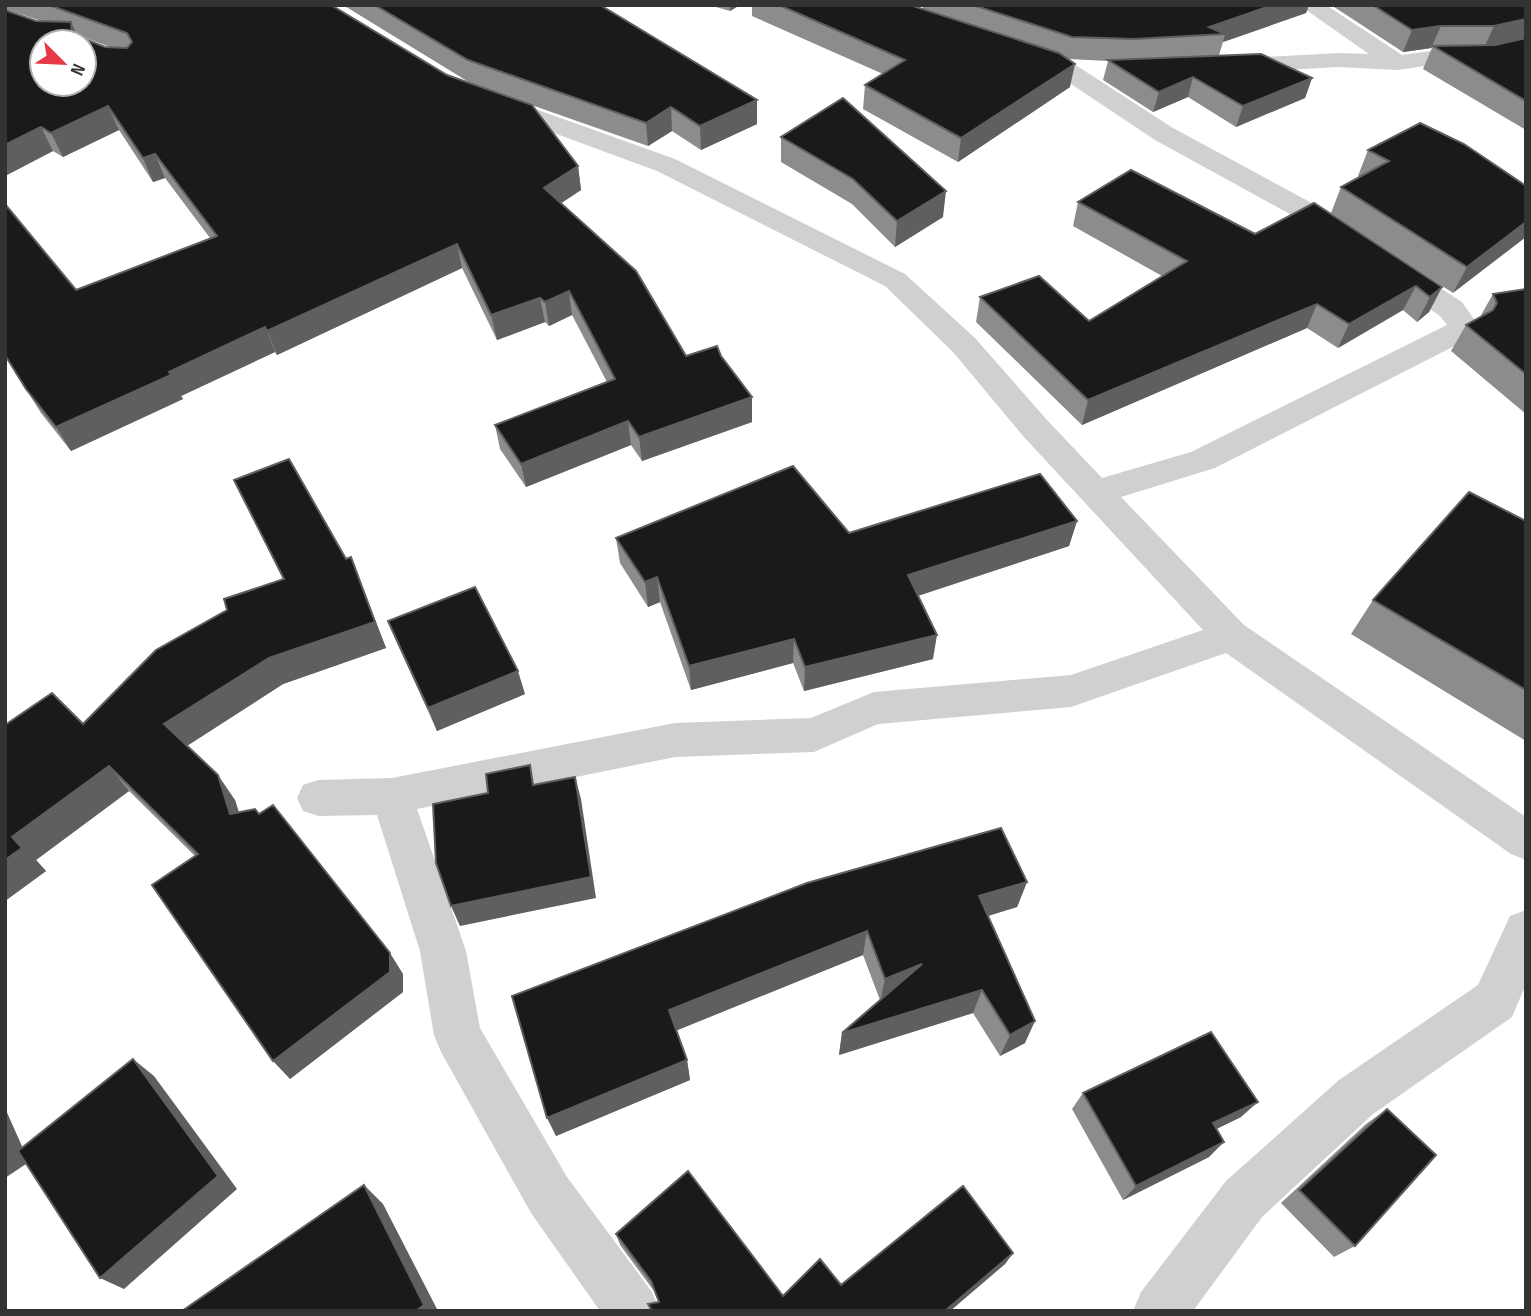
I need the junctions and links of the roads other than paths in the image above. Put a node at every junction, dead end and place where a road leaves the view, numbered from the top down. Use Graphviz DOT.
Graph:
graph roads {
  1 [pos="1310,5"];
  2 [pos="1526,47"];
  3 [pos="1039,60"];
  4 [pos="1398,63"];
  5 [pos="1199,67"];
  6 [pos="1065,69"];
  7 [pos="1104,70"];
  8 [pos="462,91"];
  9 [pos="1095,492"];
  10 [pos="1231,636"];
  11 [pos="392,796"];
  12 [pos="318,798"];
  13 [pos="1526,841"];
  14 [pos="1526,931"];
  15 [pos="633,1311"];
  16 [pos="1160,1311"];
  1 -- 4 [label="street"];
  2 -- 4 [label="street"];
  3 -- 6 [label="street"];
  4 -- 5 [label="street"];
  6 -- 7 [label="street"];
  6 -- 9 [label="street"];
  8 -- 9 [label="street"];
  9 -- 10 [label="street"];
  10 -- 11 [label="street"];
  10 -- 13 [label="street"];
  11 -- 12 [label="street"];
  11 -- 15 [label="street"];
  14 -- 16 [label="street"];
}
